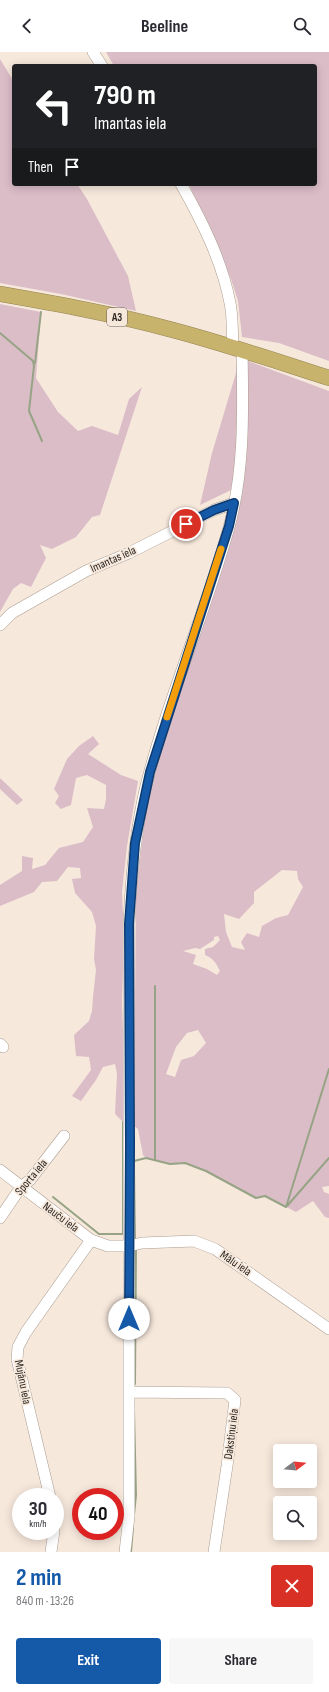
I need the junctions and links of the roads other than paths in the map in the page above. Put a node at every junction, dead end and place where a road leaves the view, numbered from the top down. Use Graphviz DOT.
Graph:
graph roads {
  1 [pos="93,52"];
  2 [pos="101,64"];
  3 [pos="182,186"];
  4 [pos="0,294"];
  5 [pos="237,348"];
  6 [pos="329,378"];
  7 [pos="234,503"];
  8 [pos="0,625"];
  9 [pos="64,1136"];
  10 [pos="0,1170"];
  11 [pos="21,1187"];
  12 [pos="0,1218"];
  13 [pos="91,1240"];
  14 [pos="129,1246"];
  15 [pos="329,1329"];
  16 [pos="128,1392"];
  17 [pos="48,1488"];
  18 [pos="53,1540"];
  19 [pos="51,1552"];
  20 [pos="125,1552"];
  21 [pos="214,1552"];
  1 -- 2 [label="street"];
  3 -- 5 [label="street"];
  4 -- 5 [label="highway, A3"];
  5 -- 6 [label="highway, A3"];
  5 -- 7 [label="street"];
  7 -- 8 [label="street, Imantas iela"];
  7 -- 14 [label="street"];
  9 -- 11 [label="street, Sporta iela"];
  10 -- 11 [label="street, Nauču iela"];
  11 -- 12 [label="street, Sporta iela"];
  11 -- 13 [label="street, Nauču iela"];
  13 -- 14 [label="street, Nauču iela"];
  13 -- 17 [label="street, Mujānu iela"];
  14 -- 15 [label="street, Mālu iela"];
  14 -- 16 [label="street"];
  16 -- 20 [label="street"];
  16 -- 21 [label="street, Dakstiņu iela"];
  18 -- 19 [label="street"];
}
